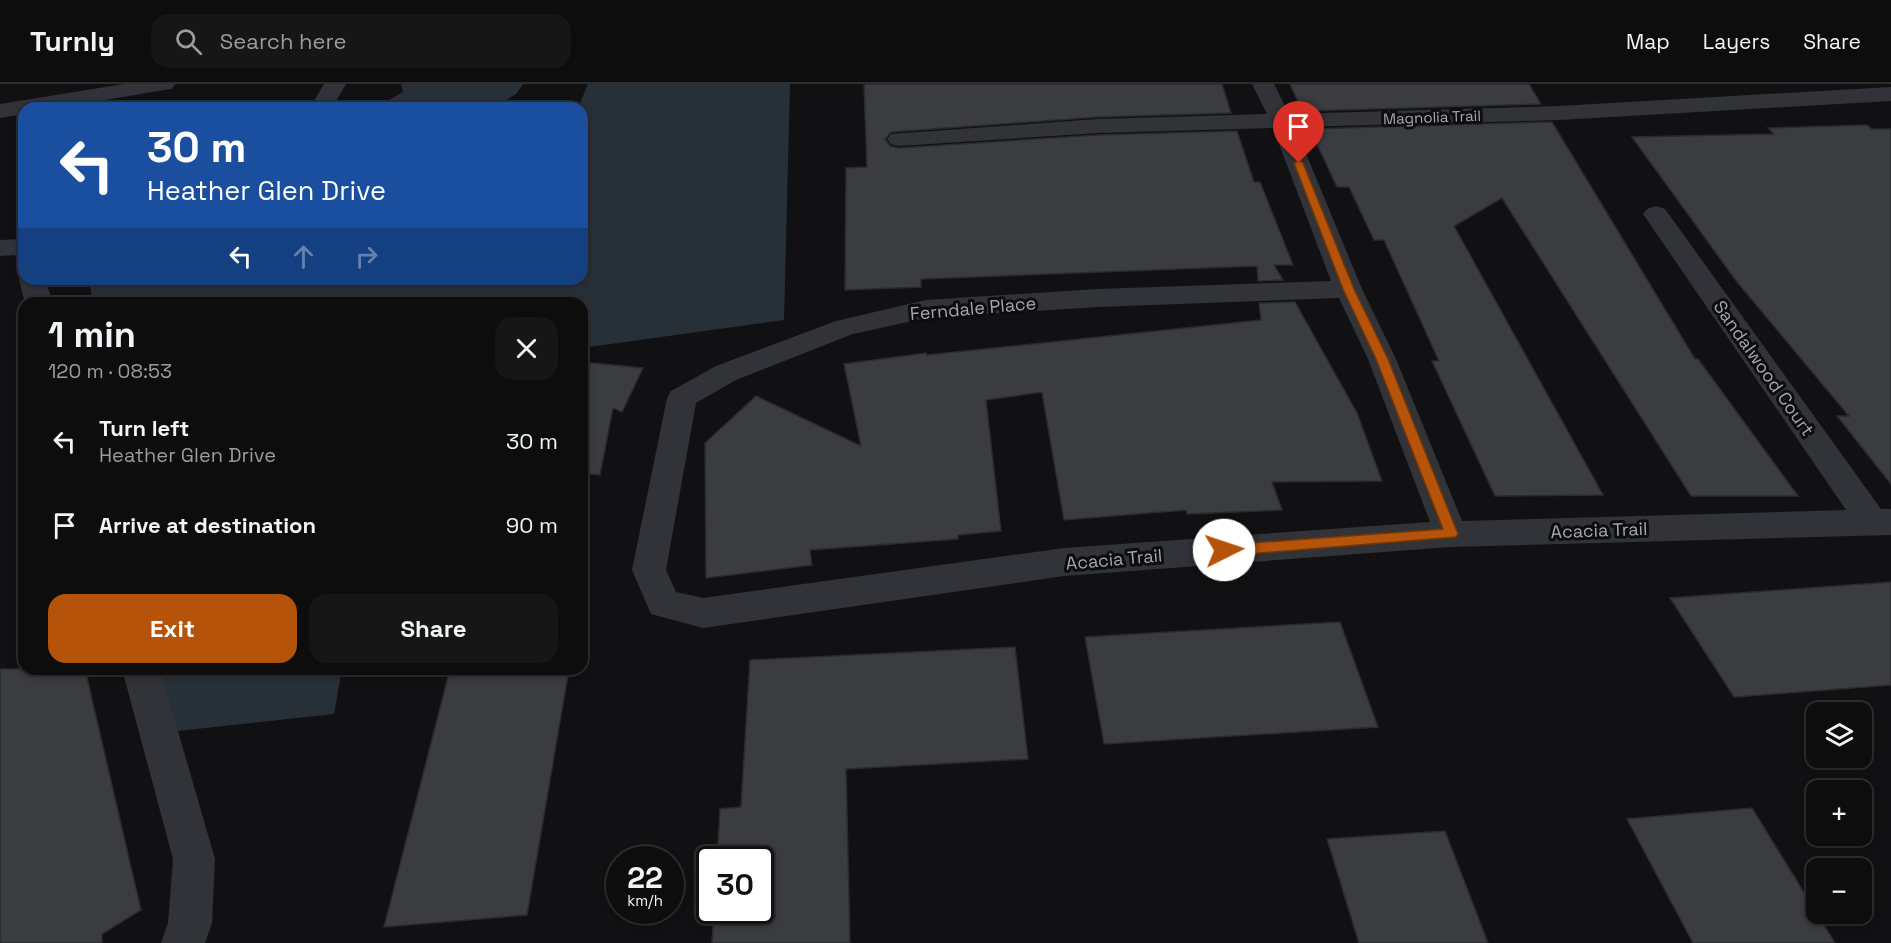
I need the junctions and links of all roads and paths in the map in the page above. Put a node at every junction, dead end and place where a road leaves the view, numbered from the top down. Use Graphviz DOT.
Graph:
graph roads {
  1 [pos="164,84"];
  2 [pos="335,84"];
  3 [pos="1263,84"];
  4 [pos="1651,84"];
  5 [pos="1891,94"];
  6 [pos="83,102"];
  7 [pos="324,102"];
  8 [pos="1677,107"];
  9 [pos="18,109"];
  10 [pos="0,111"];
  11 [pos="1281,122"];
  12 [pos="900,139"];
  13 [pos="1656,214"];
  14 [pos="18,247"];
  15 [pos="0,248"];
  16 [pos="1348,289"];
  17 [pos="1882,522"];
  18 [pos="1451,534"];
  19 [pos="664,604"];
  20 [pos="143,675"];
  21 [pos="183,943"];
  1 -- 6 [label="street"];
  2 -- 7 [label="street"];
  3 -- 11 [label="street"];
  4 -- 8 [label="street"];
  5 -- 8 [label="street, Magnolia Trail"];
  8 -- 11 [label="street, Magnolia Trail"];
  9 -- 10 [label="street"];
  11 -- 12 [label="street, Magnolia Trail"];
  11 -- 16 [label="street"];
  13 -- 17 [label="street, Sandalwood Court"];
  14 -- 15 [label="street"];
  16 -- 18 [label="street"];
  16 -- 19 [label="street, Ferndale Place"];
  17 -- 18 [label="street, Acacia Trail"];
  18 -- 19 [label="street, Acacia Trail"];
  20 -- 21 [label="street"];
}
